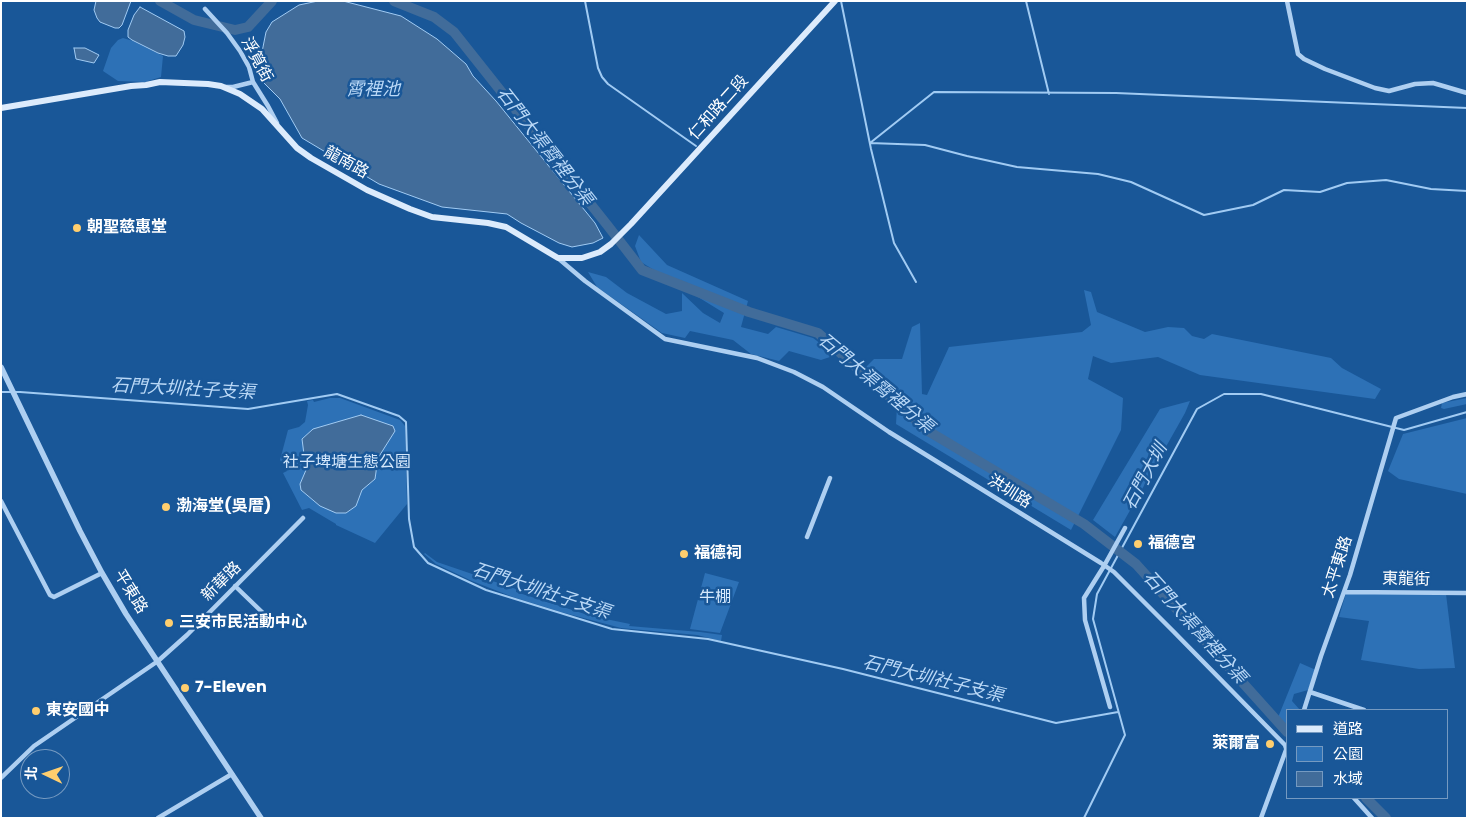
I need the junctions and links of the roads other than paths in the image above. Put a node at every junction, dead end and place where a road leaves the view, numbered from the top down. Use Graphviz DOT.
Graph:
graph roads {
  1 [pos="835,1"];
  2 [pos="1287,1"];
  3 [pos="205,9"];
  4 [pos="253,82"];
  5 [pos="221,86"];
  6 [pos="1467,93"];
  7 [pos="1,108"];
  8 [pos="279,127"];
  9 [pos="558,258"];
  10 [pos="665,339"];
  11 [pos="1,367"];
  12 [pos="1467,394"];
  13 [pos="830,478"];
  14 [pos="1,501"];
  15 [pos="303,518"];
  16 [pos="1124,528"];
  17 [pos="808,537"];
  18 [pos="1106,567"];
  19 [pos="102,573"];
  20 [pos="235,586"];
  21 [pos="1344,592"];
  22 [pos="1467,593"];
  23 [pos="263,613"];
  24 [pos="158,661"];
  25 [pos="1310,692"];
  26 [pos="1110,707"];
  27 [pos="1304,709"];
  28 [pos="1361,709"];
  29 [pos="1286,747"];
  30 [pos="232,774"];
  31 [pos="1,778"];
  32 [pos="1355,799"];
  33 [pos="158,818"];
  34 [pos="261,818"];
  35 [pos="1261,818"];
  36 [pos="1372,818"];
  1 -- 9 [label="main road, 仁和路二段"];
  2 -- 6 [label="street"];
  3 -- 4 [label="street, 浮筧街"];
  4 -- 5 [label="street"];
  4 -- 8 [label="street, 浮筧街"];
  5 -- 7 [label="main road, 龍南路"];
  5 -- 8 [label="main road, 龍南路"];
  8 -- 9 [label="main road, 龍南路"];
  9 -- 10 [label="street, 龍南路"];
  10 -- 18 [label="street, 洪圳路"];
  11 -- 19 [label="street, 平東路"];
  12 -- 21 [label="street, 太平東路"];
  13 -- 17 [label="street"];
  14 -- 19 [label="street"];
  15 -- 20 [label="street, 新華路"];
  16 -- 18 [label="street"];
  18 -- 26 [label="street"];
  18 -- 29 [label="street, 洪圳路"];
  19 -- 24 [label="street, 平東路"];
  20 -- 23 [label="street"];
  20 -- 24 [label="street, 新華路"];
  21 -- 22 [label="street, 東龍街"];
  21 -- 25 [label="street, 太平東路"];
  24 -- 30 [label="street, 平東路"];
  24 -- 31 [label="street, 新華路"];
  25 -- 27 [label="street, 太平東路"];
  25 -- 28 [label="street"];
  29 -- 35 [label="street"];
  30 -- 33 [label="street"];
  30 -- 34 [label="street, 平東路"];
  32 -- 36 [label="street"];
}
